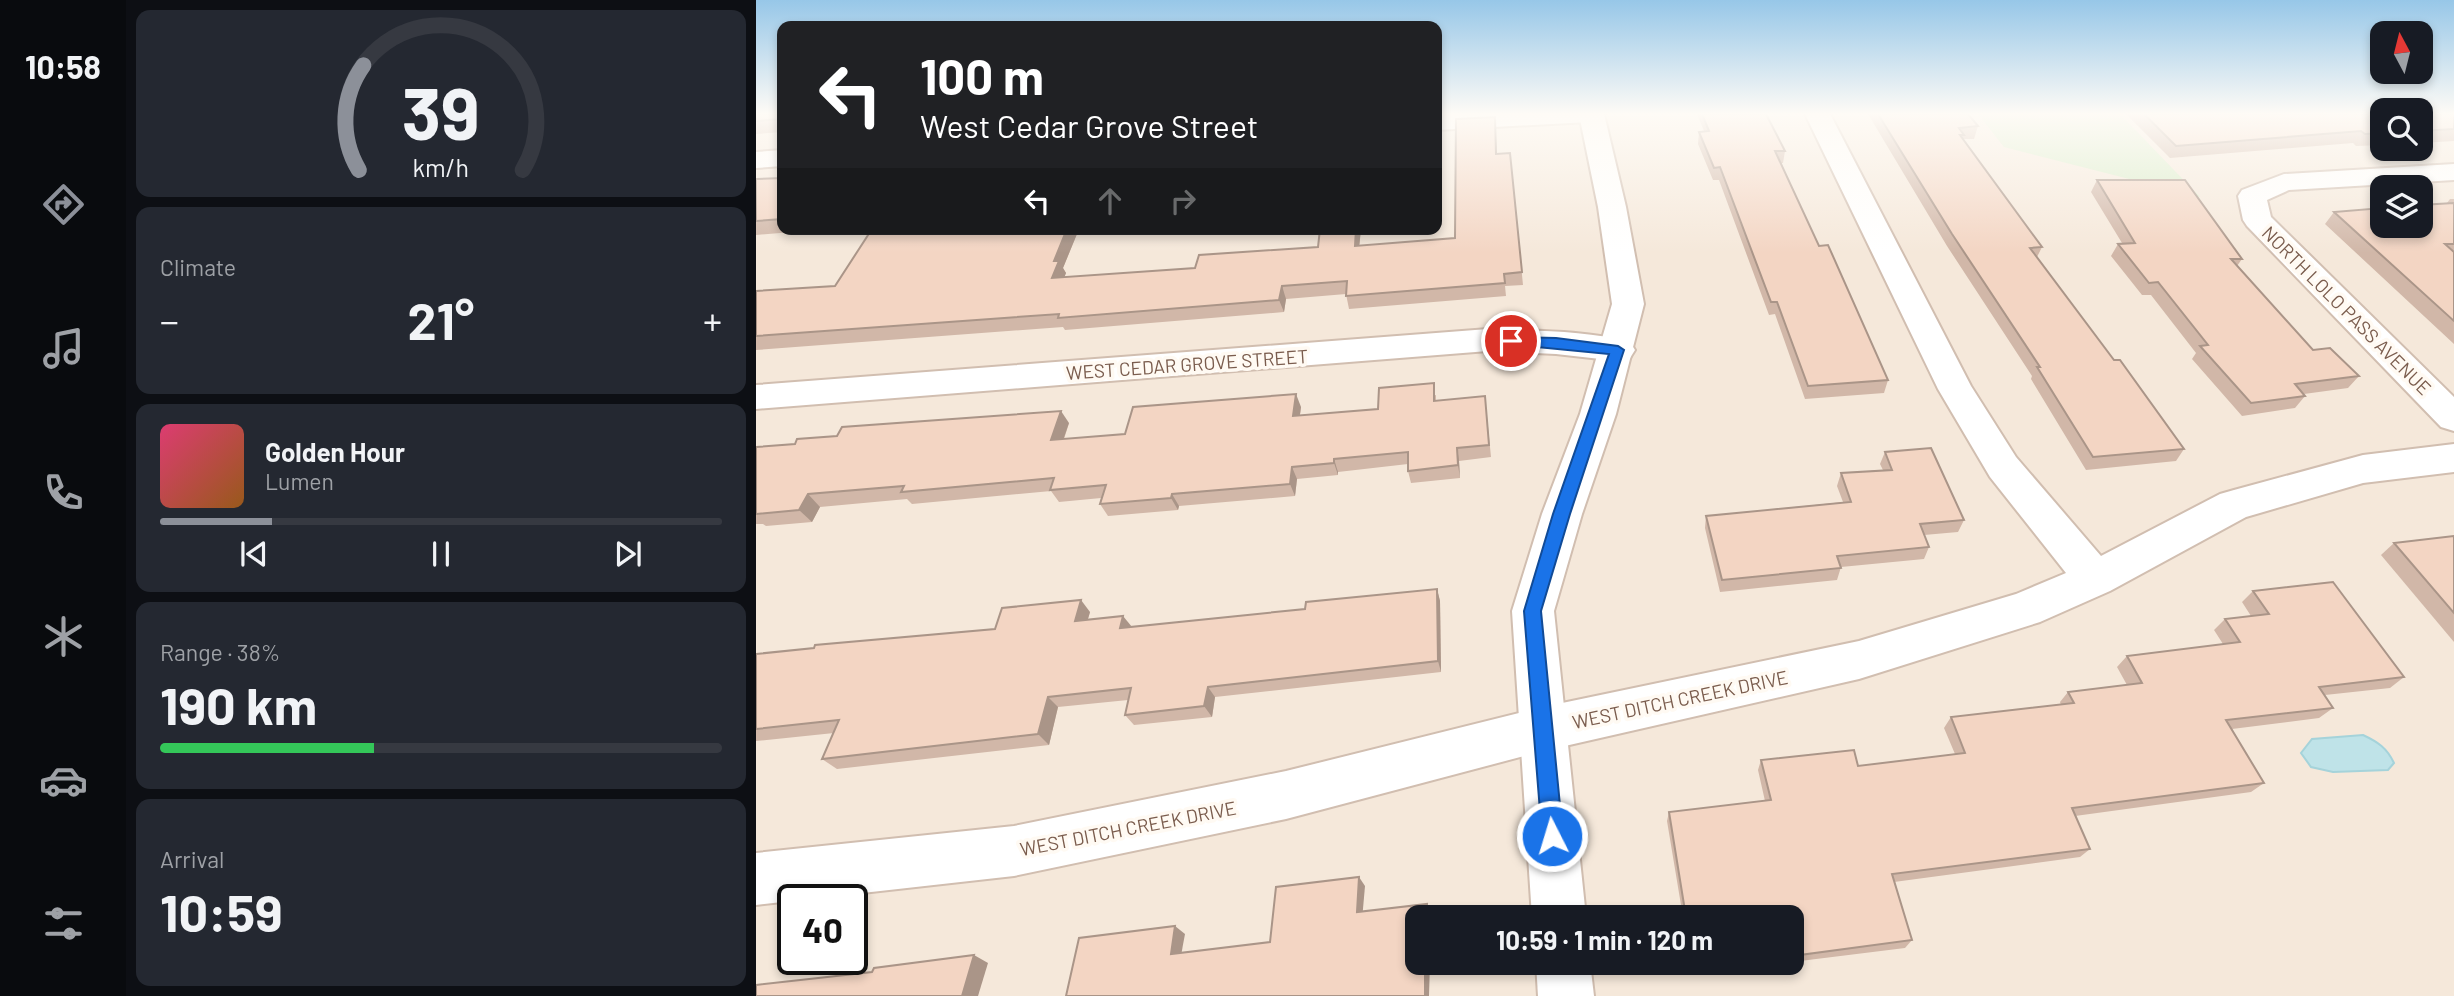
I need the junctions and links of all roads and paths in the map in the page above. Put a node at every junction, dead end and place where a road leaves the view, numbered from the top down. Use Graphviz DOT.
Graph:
graph roads {
  1 [pos="1601,160"];
  2 [pos="1839,160"];
  3 [pos="2454,172"];
  4 [pos="1618,350"];
  5 [pos="756,397"];
  6 [pos="2454,418"];
  7 [pos="2454,458"];
  8 [pos="2095,579"];
  9 [pos="1543,729"];
  10 [pos="756,879"];
  11 [pos="1558,905"];
  12 [pos="1564,975"];
  13 [pos="1566,996"];
  1 -- 4 [label="street"];
  2 -- 8 [label="street"];
  3 -- 6 [label="street, NORTH LOLO PASS AVENUE"];
  4 -- 5 [label="street, WEST CEDAR GROVE STREET"];
  4 -- 9 [label="street"];
  7 -- 8 [label="street, WEST DITCH CREEK DRIVE"];
  8 -- 9 [label="street, WEST DITCH CREEK DRIVE"];
  9 -- 10 [label="street, WEST DITCH CREEK DRIVE"];
  9 -- 11 [label="street"];
  12 -- 13 [label="street"];
}
